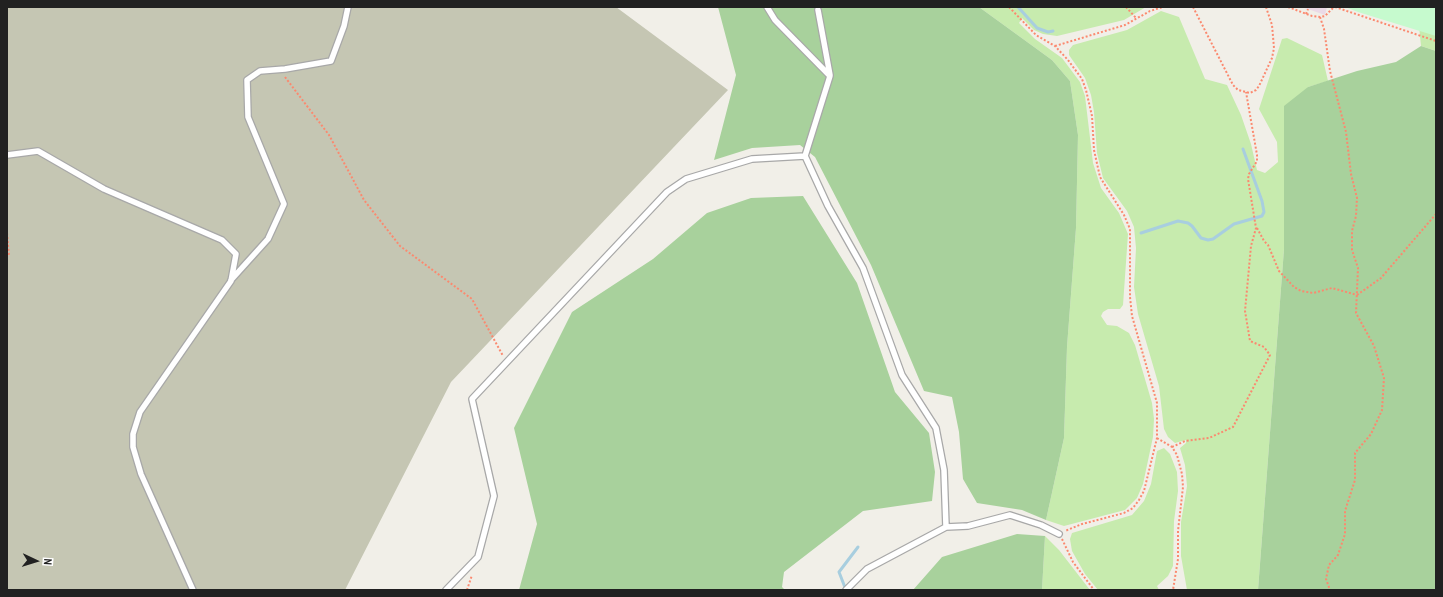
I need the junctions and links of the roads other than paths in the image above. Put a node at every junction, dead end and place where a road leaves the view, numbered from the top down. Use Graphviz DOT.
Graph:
graph roads {
  1 [pos="348,7"];
  2 [pos="767,7"];
  3 [pos="818,10"];
  4 [pos="830,76"];
  5 [pos="7,155"];
  6 [pos="805,156"];
  7 [pos="231,281"];
  8 [pos="946,527"];
  9 [pos="1059,534"];
  10 [pos="193,590"];
  11 [pos="446,590"];
  12 [pos="846,590"];
  1 -- 7 [label="lane"];
  2 -- 4 [label="lane"];
  3 -- 4 [label="lane"];
  4 -- 6 [label="lane"];
  5 -- 7 [label="lane"];
  6 -- 8 [label="lane"];
  6 -- 11 [label="lane"];
  7 -- 10 [label="lane"];
  8 -- 9 [label="lane"];
  8 -- 12 [label="lane"];
}
